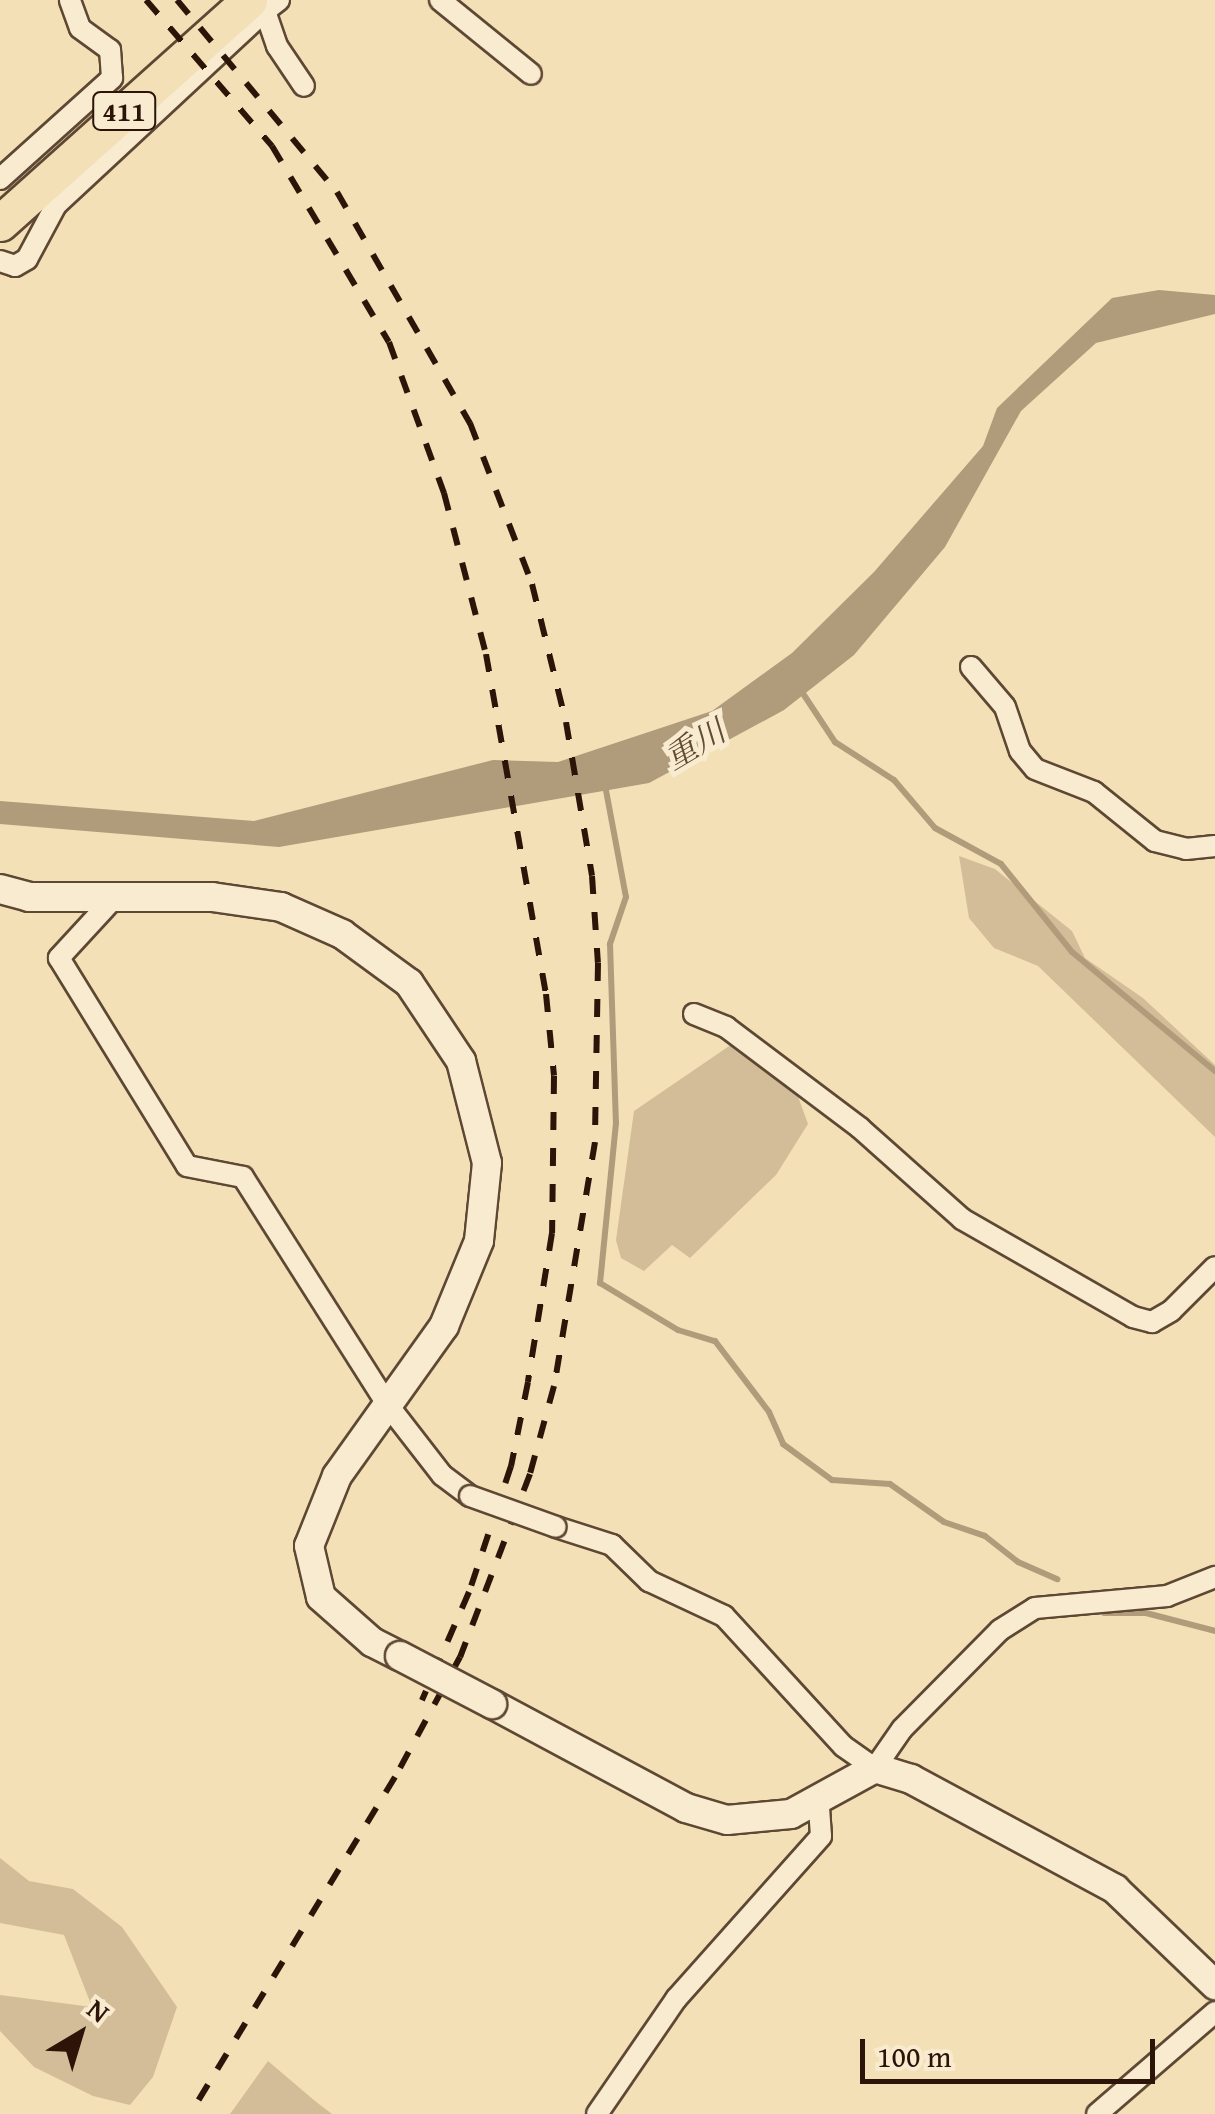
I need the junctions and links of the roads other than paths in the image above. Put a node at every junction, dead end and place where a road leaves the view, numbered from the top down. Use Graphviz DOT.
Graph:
graph roads {
  1 [pos="70,0"];
  2 [pos="440,0"];
  3 [pos="264,4"];
  4 [pos="530,74"];
  5 [pos="304,86"];
  6 [pos="0,179"];
  7 [pos="0,223"];
  8 [pos="0,260"];
  9 [pos="971,667"];
  10 [pos="1215,846"];
  11 [pos="0,889"];
  12 [pos="115,897"];
  13 [pos="694,1014"];
  14 [pos="1215,1267"];
  15 [pos="387,1404"];
  16 [pos="1215,1577"];
  17 [pos="875,1768"];
  18 [pos="818,1797"];
  19 [pos="1215,1985"];
  20 [pos="1215,2012"];
  21 [pos="597,2114"];
  22 [pos="1097,2114"];
  1 -- 6 [label="street"];
  2 -- 4 [label="street"];
  3 -- 5 [label="street"];
  3 -- 7 [label="highway, 411"];
  3 -- 8 [label="street"];
  9 -- 10 [label="street"];
  11 -- 12 [label="street"];
  12 -- 15 [label="street"];
  12 -- 15 [label="street"];
  13 -- 14 [label="street"];
  15 -- 17 [label="street, bridge"];
  15 -- 18 [label="street, bridge"];
  16 -- 17 [label="street"];
  17 -- 18 [label="street"];
  17 -- 19 [label="street"];
  18 -- 21 [label="street"];
  20 -- 22 [label="street"];
}
